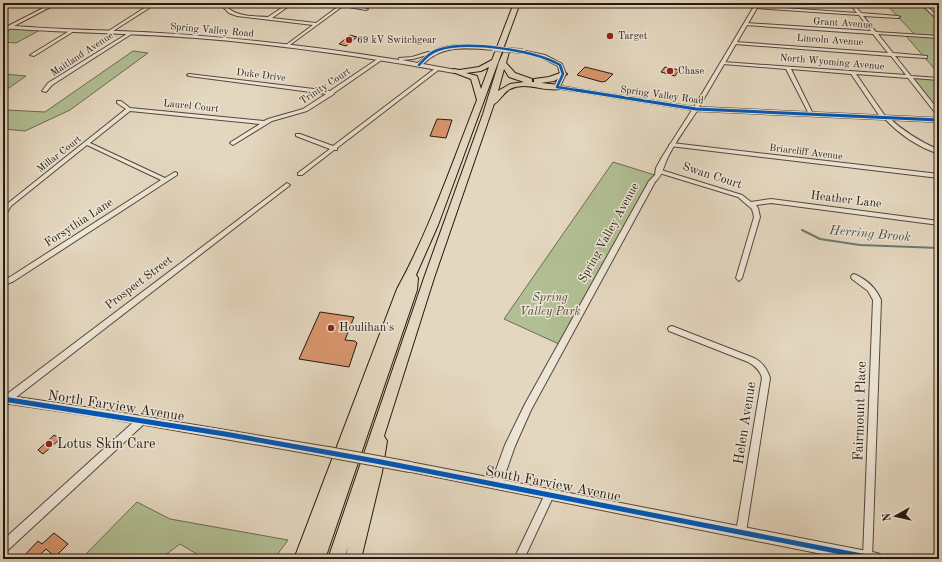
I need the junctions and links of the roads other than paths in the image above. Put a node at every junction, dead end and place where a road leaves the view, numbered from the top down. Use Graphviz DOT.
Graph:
graph roads {
  1 [pos="56,3"];
  2 [pos="155,3"];
  3 [pos="227,3"];
  4 [pos="291,3"];
  5 [pos="851,3"];
  6 [pos="922,3"];
  7 [pos="936,3"];
  8 [pos="939,3"];
  9 [pos="344,4"];
  10 [pos="520,5"];
  11 [pos="756,5"];
  12 [pos="366,9"];
  13 [pos="860,14"];
  14 [pos="898,17"];
  15 [pos="270,18"];
  16 [pos="939,20"];
  17 [pos="316,24"];
  18 [pos="746,24"];
  19 [pos="3,27"];
  20 [pos="9,28"];
  21 [pos="3,31"];
  22 [pos="72,31"];
  23 [pos="110,32"];
  24 [pos="131,33"];
  25 [pos="875,33"];
  26 [pos="939,37"];
  27 [pos="735,43"];
  28 [pos="287,46"];
  29 [pos="435,51"];
  30 [pos="892,54"];
  31 [pos="32,55"];
  32 [pos="925,57"];
  33 [pos="381,59"];
  34 [pos="499,61"];
  35 [pos="724,63"];
  36 [pos="419,65"];
  37 [pos="439,68"];
  38 [pos="788,68"];
  39 [pos="454,71"];
  40 [pos="853,73"];
  41 [pos="563,74"];
  42 [pos="189,75"];
  43 [pos="910,78"];
  44 [pos="939,79"];
  45 [pos="532,81"];
  46 [pos="557,87"];
  47 [pos="44,91"];
  48 [pos="587,92"];
  49 [pos="332,93"];
  50 [pos="480,101"];
  51 [pos="119,102"];
  52 [pos="129,109"];
  53 [pos="696,109"];
  54 [pos="487,114"];
  55 [pos="811,114"];
  56 [pos="939,114"];
  57 [pos="884,117"];
  58 [pos="939,120"];
  59 [pos="264,123"];
  60 [pos="298,135"];
  61 [pos="233,143"];
  62 [pos="86,144"];
  63 [pos="672,145"];
  64 [pos="335,149"];
  65 [pos="939,152"];
  66 [pos="658,171"];
  67 [pos="175,174"];
  68 [pos="300,174"];
  69 [pos="939,176"];
  70 [pos="165,180"];
  71 [pos="287,185"];
  72 [pos="751,204"];
  73 [pos="3,215"];
  74 [pos="939,223"];
  75 [pos="416,266"];
  76 [pos="854,277"];
  77 [pos="739,278"];
  78 [pos="3,283"];
  79 [pos="672,329"];
  80 [pos="4,400"];
  81 [pos="385,414"];
  82 [pos="140,421"];
  83 [pos="225,434"];
  84 [pos="496,484"];
  85 [pos="549,495"];
  86 [pos="741,532"];
  87 [pos="3,547"];
  88 [pos="873,558"];
  89 [pos="302,559"];
  90 [pos="317,559"];
  91 [pos="336,559"];
  92 [pos="353,559"];
  93 [pos="519,559"];
  1 -- 20 [label="street"];
  2 -- 23 [label="street"];
  3 -- 15 [label="street"];
  4 -- 15 [label="street"];
  5 -- 13 [label="street"];
  6 -- 16 [label="street"];
  7 -- 8 [label="street"];
  9 -- 12 [label="street"];
  9 -- 17 [label="street"];
  10 -- 34 [label="highway"];
  11 -- 13 [label="street"];
  11 -- 18 [label="street, Spring Valley Avenue"];
  13 -- 14 [label="street"];
  13 -- 25 [label="street"];
  15 -- 17 [label="street"];
  17 -- 28 [label="street"];
  18 -- 25 [label="street, Grant Avenue"];
  18 -- 27 [label="street, Spring Valley Avenue"];
  19 -- 20 [label="street, Spring Valley Road"];
  20 -- 21 [label="street"];
  20 -- 22 [label="street, Spring Valley Road"];
  22 -- 23 [label="street, Spring Valley Road"];
  22 -- 31 [label="street"];
  23 -- 24 [label="street, Spring Valley Road"];
  24 -- 28 [label="street, Spring Valley Road"];
  24 -- 47 [label="street, Maitland Avenue"];
  25 -- 26 [label="street, Grant Avenue"];
  25 -- 30 [label="street"];
  27 -- 30 [label="street, Lincoln Avenue"];
  27 -- 35 [label="street, Spring Valley Avenue"];
  28 -- 33 [label="street, Spring Valley Road"];
  29 -- 33 [label="street"];
  29 -- 36 [label="street"];
  29 -- 37 [label="street"];
  29 -- 41 [label="street, bridge"];
  30 -- 32 [label="street, Lincoln Avenue"];
  30 -- 43 [label="street"];
  33 -- 36 [label="street, Spring Valley Road"];
  33 -- 49 [label="street, Trinity Court"];
  34 -- 39 [label="highway"];
  34 -- 45 [label="highway"];
  34 -- 50 [label="highway"];
  34 -- 54 [label="highway"];
  35 -- 38 [label="street, North Wyoming Avenue"];
  35 -- 53 [label="street, Spring Valley Avenue"];
  36 -- 37 [label="street, Spring Valley Road"];
  37 -- 39 [label="street, Spring Valley Road"];
  37 -- 64 [label="street"];
  38 -- 40 [label="street, North Wyoming Avenue"];
  38 -- 55 [label="street"];
  39 -- 50 [label="highway"];
  40 -- 43 [label="street, North Wyoming Avenue"];
  40 -- 57 [label="street"];
  41 -- 45 [label="highway"];
  41 -- 46 [label="street"];
  41 -- 48 [label="street"];
  42 -- 49 [label="street, Duke Drive"];
  43 -- 44 [label="street, North Wyoming Avenue"];
  43 -- 56 [label="street"];
  45 -- 46 [label="highway"];
  46 -- 48 [label="street, Spring Valley Road"];
  46 -- 54 [label="highway"];
  48 -- 53 [label="street, Spring Valley Road"];
  49 -- 59 [label="street, Trinity Court"];
  50 -- 75 [label="highway"];
  51 -- 52 [label="street, Laurel Court"];
  52 -- 59 [label="street, Laurel Court"];
  52 -- 62 [label="street, Millar Court"];
  53 -- 55 [label="street, Spring Valley Road"];
  53 -- 63 [label="street, Spring Valley Avenue"];
  54 -- 81 [label="highway"];
  55 -- 57 [label="street, Spring Valley Road"];
  57 -- 58 [label="street, Spring Valley Road"];
  57 -- 65 [label="street"];
  59 -- 61 [label="street, Trinity Court"];
  60 -- 64 [label="street"];
  62 -- 70 [label="street"];
  62 -- 73 [label="street, Millar Court"];
  63 -- 66 [label="street, Spring Valley Avenue"];
  63 -- 69 [label="street, Briarcliff Avenue"];
  64 -- 68 [label="street"];
  66 -- 72 [label="street, Swan Court"];
  66 -- 84 [label="street, Spring Valley Avenue"];
  67 -- 70 [label="street, Forsythia Lane"];
  70 -- 78 [label="street, Forsythia Lane"];
  71 -- 80 [label="street, Prospect Street"];
  72 -- 74 [label="street, Heather Lane"];
  72 -- 77 [label="street, Swan Court"];
  75 -- 89 [label="highway"];
  75 -- 90 [label="highway"];
  76 -- 88 [label="street, Fairmount Place"];
  79 -- 86 [label="street, Helen Avenue"];
  80 -- 82 [label="street, North Farview Avenue"];
  81 -- 91 [label="highway"];
  81 -- 92 [label="highway"];
  82 -- 83 [label="street, North Farview Avenue"];
  82 -- 87 [label="street"];
  83 -- 84 [label="street, South Farview Avenue, bridge"];
  84 -- 85 [label="street, South Farview Avenue"];
  85 -- 86 [label="street, South Farview Avenue"];
  85 -- 93 [label="street"];
  86 -- 88 [label="street, South Farview Avenue"];
}
